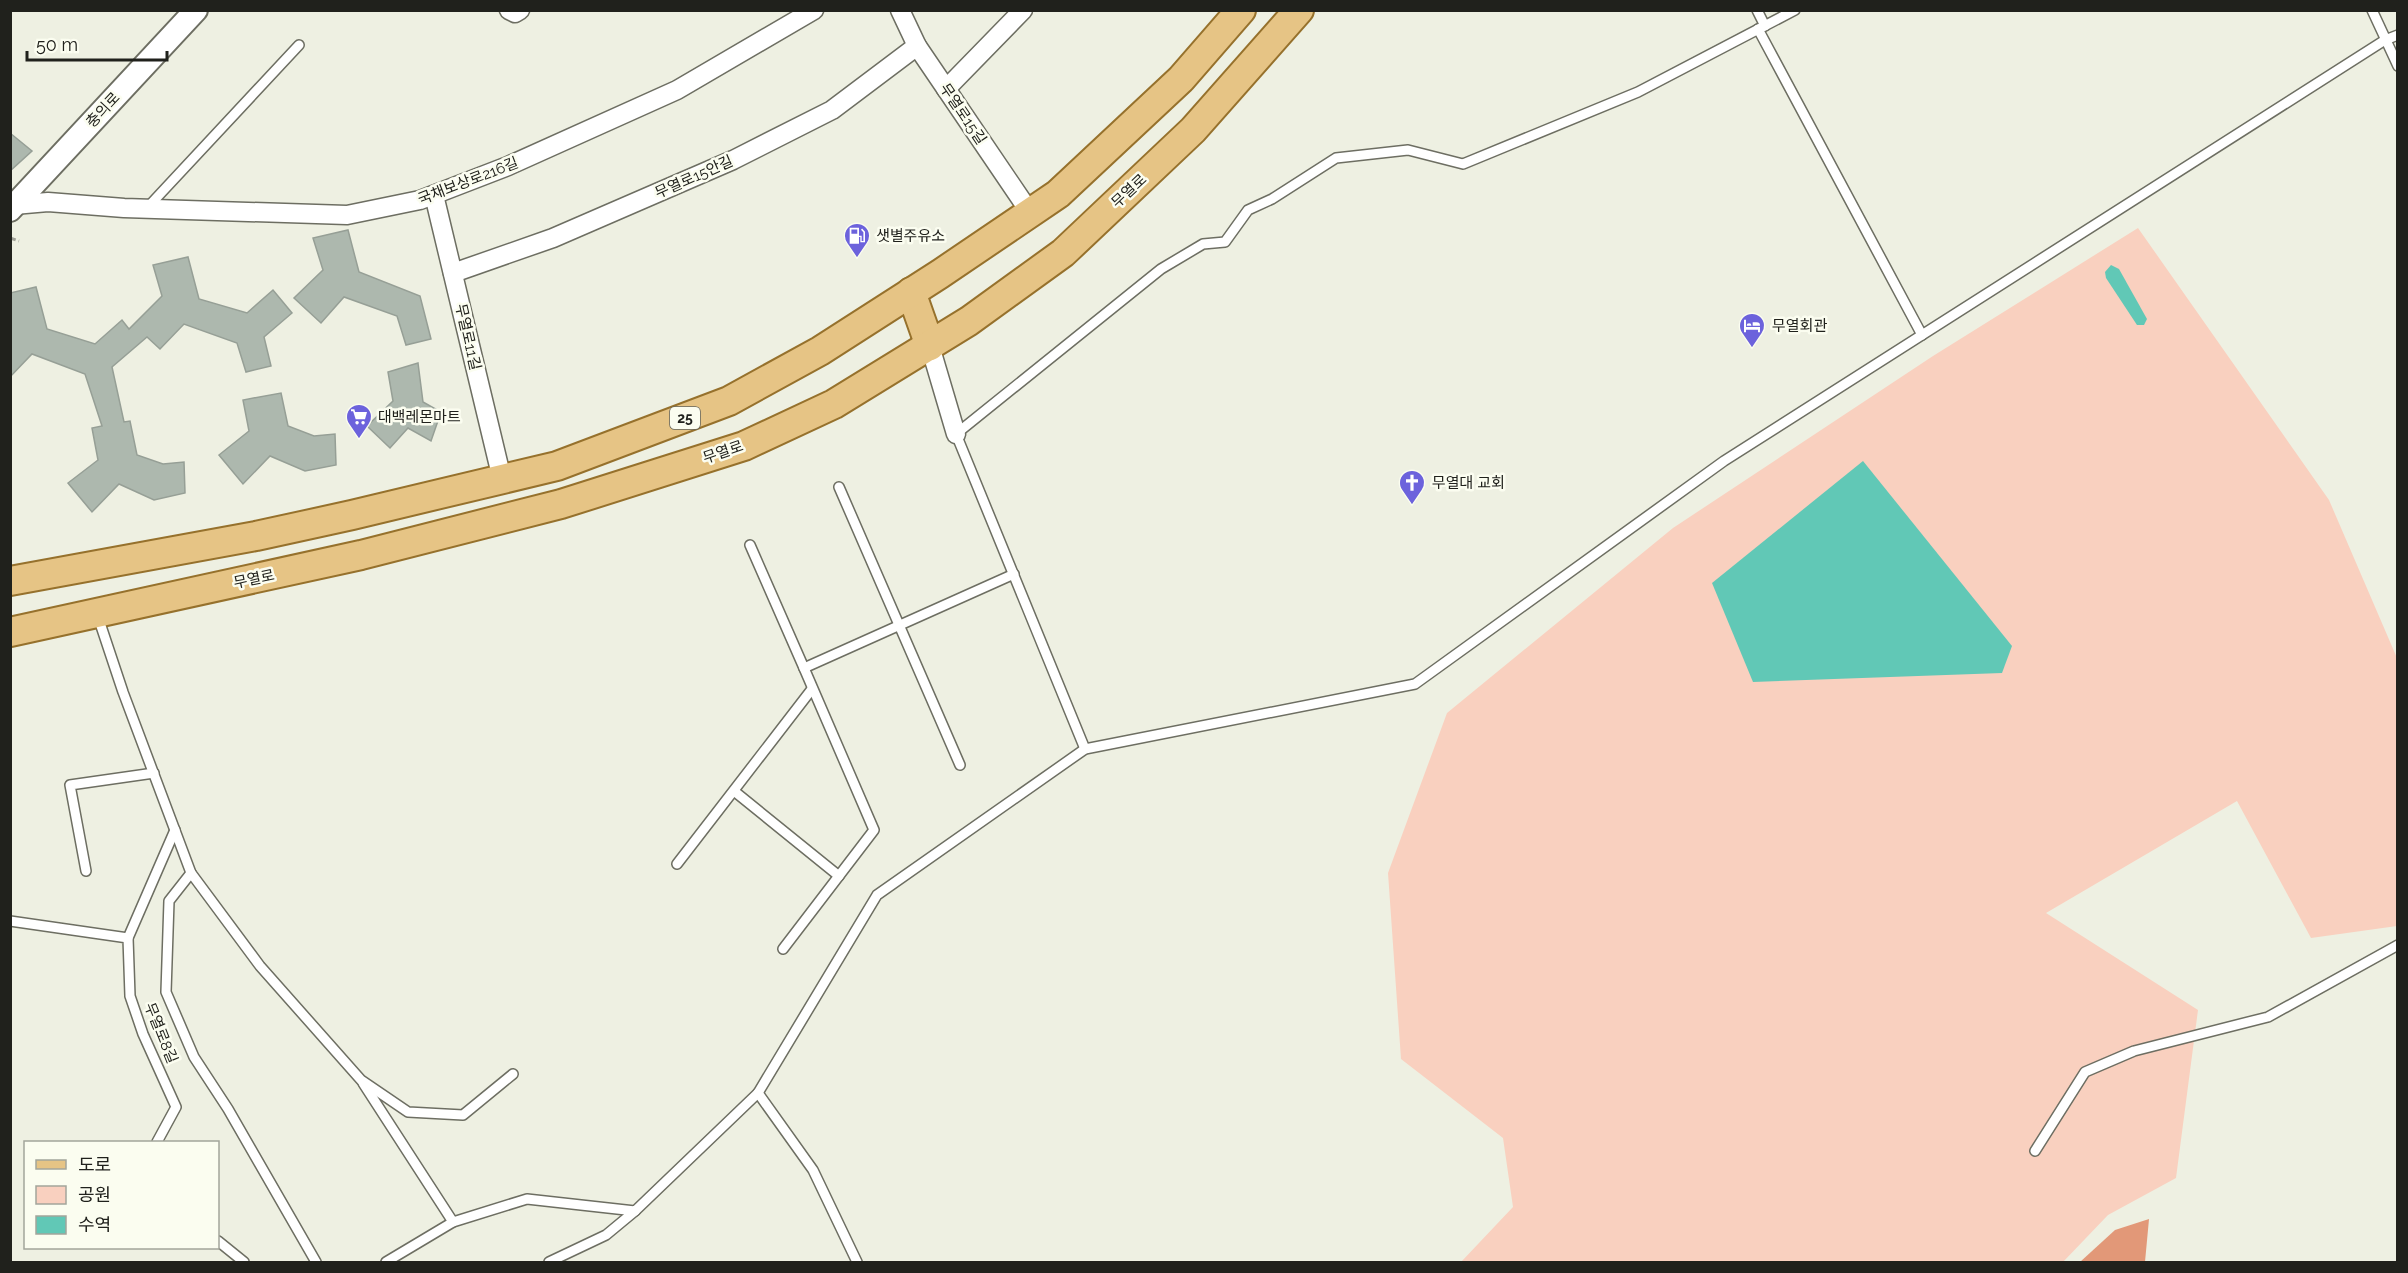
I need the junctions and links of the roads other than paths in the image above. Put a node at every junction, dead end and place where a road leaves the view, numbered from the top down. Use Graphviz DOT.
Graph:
graph roads {
  1 [pos="196,10"];
  2 [pos="509,10"];
  3 [pos="520,10"];
  4 [pos="814,10"];
  5 [pos="900,10"];
  6 [pos="1023,10"];
  7 [pos="1241,10"];
  8 [pos="1299,10"];
  9 [pos="1757,10"];
  10 [pos="1795,10"];
  11 [pos="2372,10"];
  12 [pos="1762,28"];
  13 [pos="2397,35"];
  14 [pos="2385,40"];
  15 [pos="298,45"];
  16 [pos="917,46"];
  17 [pos="2397,66"];
  18 [pos="946,89"];
  19 [pos="434,195"];
  20 [pos="12,205"];
  21 [pos="146,209"];
  22 [pos="1031,214"];
  23 [pos="453,273"];
  24 [pos="911,292"];
  25 [pos="1922,334"];
  26 [pos="930,346"];
  27 [pos="956,434"];
  28 [pos="502,479"];
  29 [pos="839,487"];
  30 [pos="274,532"];
  31 [pos="750,545"];
  32 [pos="1014,574"];
  33 [pos="10,581"];
  34 [pos="231,584"];
  35 [pos="97,613"];
  36 [pos="899,625"];
  37 [pos="10,632"];
  38 [pos="804,668"];
  39 [pos="812,689"];
  40 [pos="1085,749"];
  41 [pos="960,765"];
  42 [pos="154,773"];
  43 [pos="734,791"];
  44 [pos="175,830"];
  45 [pos="677,864"];
  46 [pos="86,871"];
  47 [pos="191,873"];
  48 [pos="839,876"];
  49 [pos="10,921"];
  50 [pos="128,938"];
  51 [pos="2397,945"];
  52 [pos="783,949"];
  53 [pos="513,1074"];
  54 [pos="361,1080"];
  55 [pos="758,1093"];
  56 [pos="158,1141"];
  57 [pos="2035,1151"];
  58 [pos="635,1211"];
  59 [pos="453,1222"];
  60 [pos="219,1242"];
  61 [pos="244,1263"];
  62 [pos="316,1263"];
  63 [pos="386,1263"];
  64 [pos="549,1263"];
  65 [pos="857,1263"];
  1 -- 20 [label="street, 충의로"];
  2 -- 3 [label="street"];
  4 -- 19 [label="street, 국채보상로216길"];
  5 -- 16 [label="street, 무열로15길"];
  6 -- 18 [label="street"];
  7 -- 22 [label="main road, 25"];
  8 -- 26 [label="main road, 무열로"];
  9 -- 12 [label="lane"];
  10 -- 12 [label="lane"];
  11 -- 14 [label="lane"];
  12 -- 25 [label="lane"];
  12 -- 27 [label="lane"];
  13 -- 14 [label="lane"];
  14 -- 17 [label="lane"];
  14 -- 25 [label="lane"];
  15 -- 21 [label="lane"];
  16 -- 18 [label="street, 무열로15길"];
  16 -- 23 [label="street, 무열로15안길"];
  18 -- 22 [label="street, 무열로15길"];
  19 -- 21 [label="street, 국채보상로216길"];
  19 -- 23 [label="street, 무열로11길"];
  20 -- 21 [label="street, 국채보상로216길"];
  22 -- 24 [label="main road, 25"];
  23 -- 28 [label="street, 무열로11길"];
  24 -- 26 [label="main road"];
  24 -- 28 [label="main road, 25"];
  25 -- 40 [label="lane"];
  26 -- 27 [label="street"];
  26 -- 34 [label="main road, 무열로"];
  27 -- 32 [label="lane"];
  28 -- 30 [label="main road, 25"];
  29 -- 36 [label="lane"];
  30 -- 33 [label="main road, 25"];
  30 -- 34 [label="main road"];
  31 -- 38 [label="lane"];
  32 -- 36 [label="lane"];
  32 -- 40 [label="lane"];
  34 -- 35 [label="main road, 무열로"];
  35 -- 37 [label="main road, 무열로"];
  35 -- 42 [label="lane"];
  36 -- 38 [label="lane"];
  36 -- 41 [label="lane"];
  38 -- 39 [label="lane"];
  39 -- 43 [label="lane"];
  39 -- 48 [label="lane"];
  40 -- 55 [label="lane"];
  42 -- 44 [label="lane"];
  42 -- 46 [label="lane"];
  43 -- 45 [label="lane"];
  43 -- 48 [label="lane"];
  44 -- 47 [label="lane"];
  44 -- 50 [label="lane"];
  47 -- 54 [label="lane"];
  47 -- 62 [label="lane"];
  48 -- 52 [label="lane"];
  49 -- 50 [label="lane"];
  50 -- 56 [label="lane, 무열로8길"];
  51 -- 57 [label="lane"];
  53 -- 54 [label="lane"];
  54 -- 59 [label="lane"];
  55 -- 58 [label="lane"];
  55 -- 65 [label="lane"];
  58 -- 59 [label="lane"];
  58 -- 64 [label="lane"];
  59 -- 63 [label="lane"];
  60 -- 61 [label="lane"];
}
